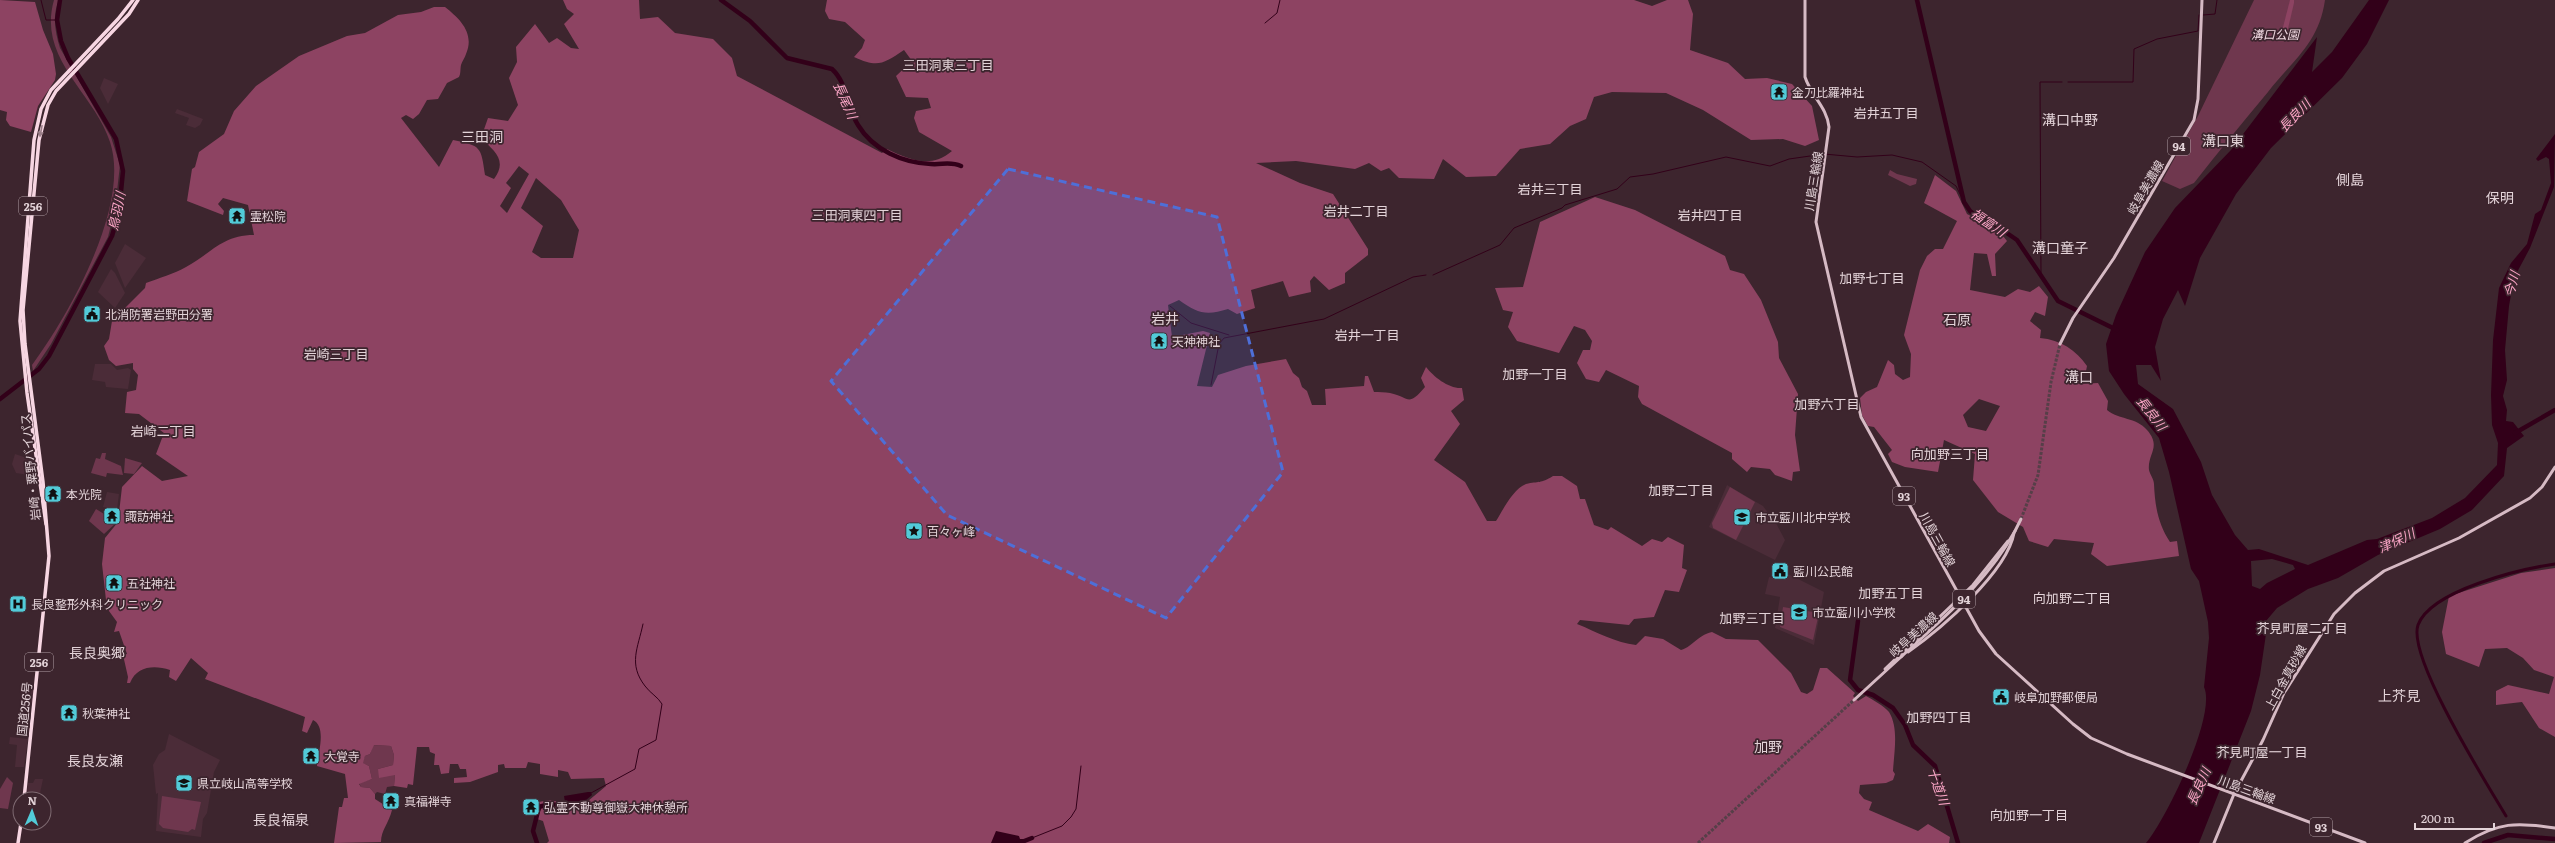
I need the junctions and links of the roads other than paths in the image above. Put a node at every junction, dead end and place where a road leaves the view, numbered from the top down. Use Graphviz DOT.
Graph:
graph roads {
  1 [pos="133,0"];
  2 [pos="138,0"];
  3 [pos="1805,0"];
  4 [pos="2202,0"];
  5 [pos="119,21"];
  6 [pos="22,321"];
  7 [pos="2060,344"];
  8 [pos="2555,467"];
  9 [pos="2021,519"];
  10 [pos="47,525"];
  11 [pos="2015,532"];
  12 [pos="1961,597"];
  13 [pos="1964,604"];
  14 [pos="1901,657"];
  15 [pos="1878,678"];
  16 [pos="1854,700"];
  17 [pos="25,791"];
  18 [pos="2234,794"];
  19 [pos="2555,828"];
  20 [pos="20,831"];
  21 [pos="18,843"];
  22 [pos="2214,843"];
  23 [pos="2365,843"];
  24 [pos="2466,843"];
  1 -- 5 [label="highway, 岩崎・粟野バイパス / 256"];
  2 -- 5 [label="highway, 岩崎・粟野バイパス / 256"];
  3 -- 12 [label="main road, 川島三輪線 / 93"];
  4 -- 7 [label="main road, 岐阜美濃線 / 94"];
  5 -- 6 [label="highway, 岩崎・粟野バイパス / 256, one-way"];
  5 -- 6 [label="highway, 岩崎・粟野バイパス / 256"];
  6 -- 10 [label="highway, 岩崎・粟野バイパス / 256"];
  6 -- 10 [label="highway, 岩崎・粟野バイパス / 256"];
  8 -- 18 [label="main road, 上白金真砂線"];
  9 -- 11 [label="main road, 岐阜美濃線 / 94"];
  10 -- 17 [label="highway, 国道256号 / 256"];
  11 -- 12 [label="main road, 94, bridge"];
  11 -- 13 [label="main road, 94, bridge"];
  11 -- 14 [label="main road, 岐阜美濃線 / 94, bridge"];
  12 -- 13 [label="main road, 川島三輪線 / 93"];
  12 -- 15 [label="main road, 94, bridge"];
  13 -- 14 [label="main road, 94, bridge"];
  13 -- 18 [label="main road, 川島三輪線 / 93"];
  14 -- 15 [label="main road, 岐阜美濃線 / 94"];
  15 -- 16 [label="main road, 岐阜美濃線 / 94"];
  18 -- 22 [label="main road, 上白金真砂線"];
  18 -- 23 [label="main road, 川島三輪線 / 93"];
  19 -- 24 [label="main road"];
  20 -- 21 [label="highway"];
}
